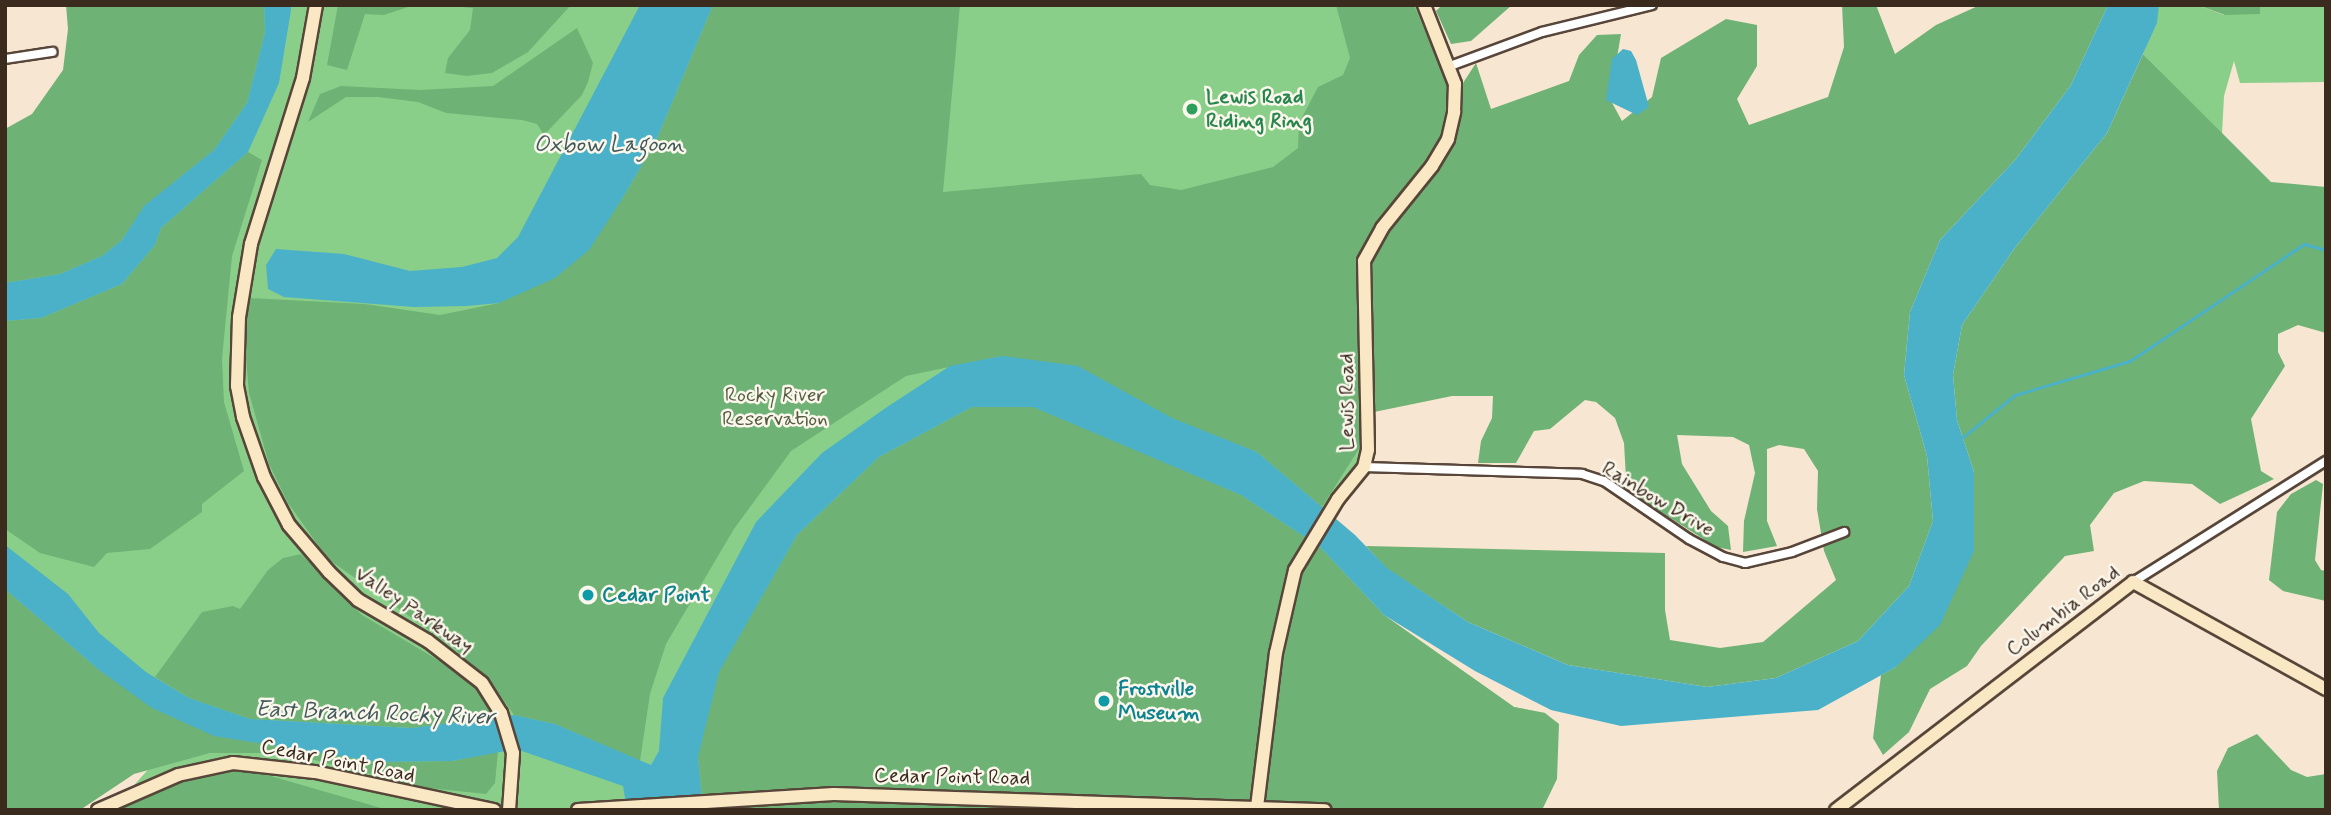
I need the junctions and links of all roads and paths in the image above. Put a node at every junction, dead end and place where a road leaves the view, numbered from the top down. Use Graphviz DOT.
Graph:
graph roads {
  1 [pos="316,5"];
  2 [pos="1424,5"];
  3 [pos="1652,5"];
  4 [pos="52,52"];
  5 [pos="5,59"];
  6 [pos="1450,66"];
  7 [pos="2326,461"];
  8 [pos="1364,467"];
  9 [pos="1844,532"];
  10 [pos="2133,582"];
  11 [pos="2326,689"];
  12 [pos="1257,807"];
  13 [pos="98,810"];
  14 [pos="494,810"];
  15 [pos="509,810"];
  16 [pos="578,810"];
  17 [pos="1325,810"];
  18 [pos="1836,810"];
  1 -- 15 [label="street, Valley Parkway"];
  2 -- 6 [label="street, Lewis Road"];
  3 -- 6 [label="street"];
  4 -- 5 [label="street"];
  6 -- 8 [label="street, Lewis Road"];
  7 -- 10 [label="street, Columbia Road"];
  8 -- 9 [label="street, Rainbow Drive"];
  8 -- 12 [label="street, Lewis Road"];
  10 -- 11 [label="street"];
  10 -- 18 [label="street, Columbia Road"];
  12 -- 16 [label="street, Cedar Point Road"];
  12 -- 17 [label="street, Cedar Point Road"];
  13 -- 14 [label="street, Cedar Point Road"];
}
